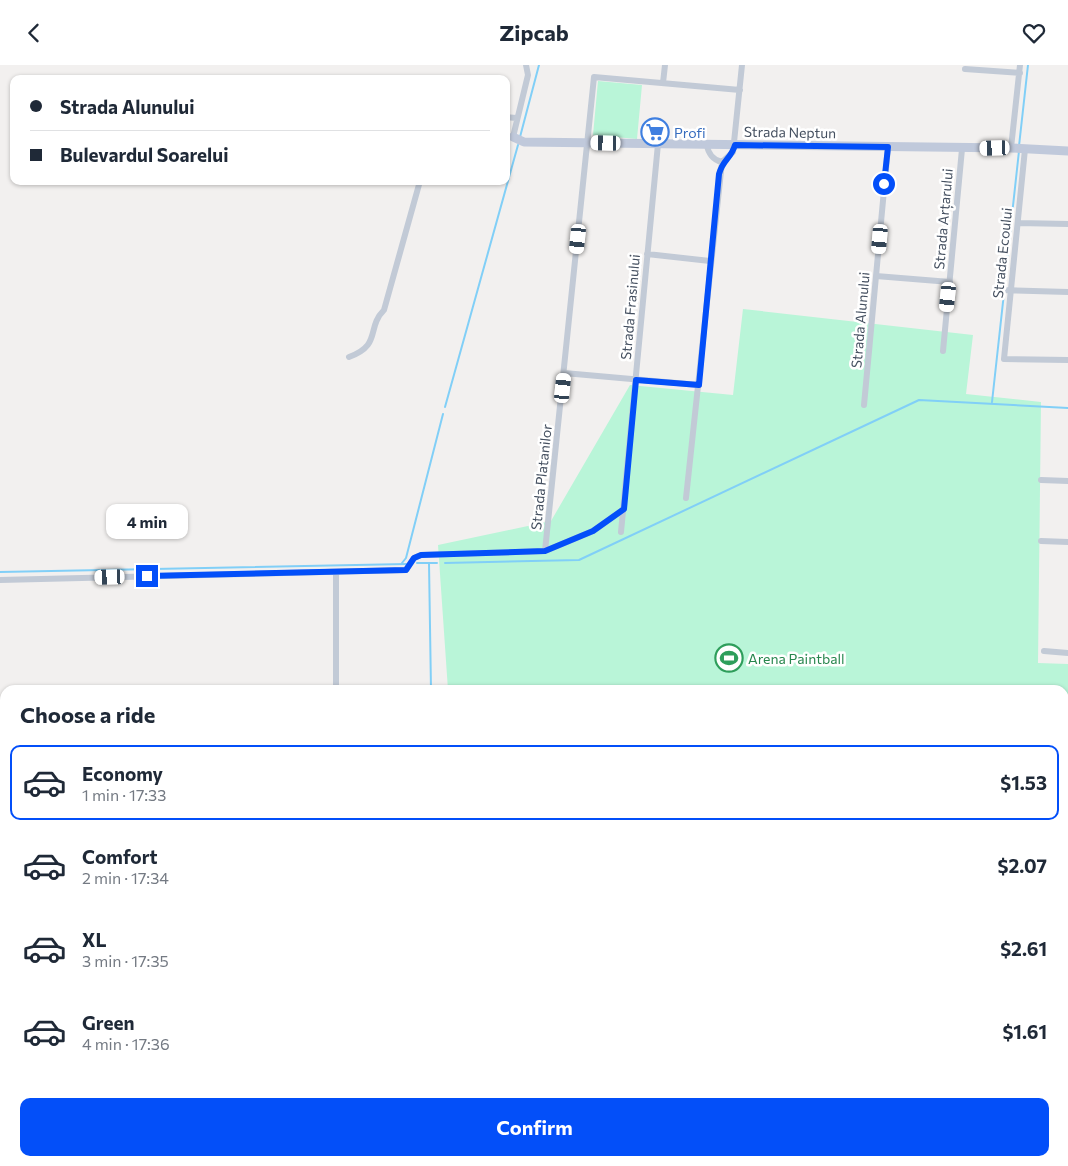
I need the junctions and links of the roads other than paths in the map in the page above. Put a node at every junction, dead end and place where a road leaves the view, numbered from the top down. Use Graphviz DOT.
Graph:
graph roads {
  1 [pos="526,65"];
  2 [pos="665,65"];
  3 [pos="742,65"];
  4 [pos="1020,65"];
  5 [pos="965,69"];
  6 [pos="1020,73"];
  7 [pos="664,83"];
  8 [pos="740,90"];
  9 [pos="510,118"];
  10 [pos="516,119"];
  11 [pos="513,137"];
  12 [pos="588,143"];
  13 [pos="658,144"];
  14 [pos="707,145"];
  15 [pos="735,145"];
  16 [pos="888,147"];
  17 [pos="1018,148"];
  18 [pos="962,149"];
  19 [pos="1068,151"];
  20 [pos="722,163"];
  21 [pos="419,185"];
  22 [pos="1018,223"];
  23 [pos="1068,224"];
  24 [pos="647,254"];
  25 [pos="710,261"];
  26 [pos="876,276"];
  27 [pos="950,282"];
  28 [pos="1005,291"];
  29 [pos="1068,292"];
  30 [pos="944,351"];
  31 [pos="349,357"];
  32 [pos="1068,360"];
  33 [pos="564,373"];
  34 [pos="636,380"];
  35 [pos="699,385"];
  36 [pos="864,405"];
  37 [pos="1041,480"];
  38 [pos="1068,481"];
  39 [pos="686,498"];
  40 [pos="624,509"];
  41 [pos="621,532"];
  42 [pos="1041,541"];
  43 [pos="1068,541"];
  44 [pos="545,551"];
  45 [pos="336,572"];
  46 [pos="0,580"];
  47 [pos="1044,651"];
  48 [pos="1068,653"];
  49 [pos="336,685"];
  1 -- 10 [label="street"];
  2 -- 7 [label="street"];
  3 -- 8 [label="street"];
  4 -- 6 [label="street, Strada Ecoului"];
  5 -- 6 [label="street"];
  6 -- 17 [label="street, Strada Ecoului"];
  7 -- 8 [label="street"];
  7 -- 12 [label="street, Strada Platanilor"];
  8 -- 15 [label="street"];
  9 -- 10 [label="street"];
  10 -- 11 [label="street"];
  11 -- 12 [label="street, Strada Neptun"];
  12 -- 13 [label="street, Strada Neptun"];
  12 -- 33 [label="street, Strada Platanilor"];
  13 -- 14 [label="street, Strada Neptun"];
  13 -- 24 [label="street, Strada Frasinului"];
  14 -- 15 [label="street, Strada Neptun"];
  14 -- 20 [label="street"];
  15 -- 16 [label="street, Strada Neptun"];
  15 -- 20 [label="street"];
  16 -- 18 [label="street, Strada Neptun"];
  16 -- 26 [label="street, Strada Alunului"];
  17 -- 18 [label="street, Strada Neptun"];
  17 -- 19 [label="street, Strada Neptun"];
  17 -- 22 [label="street, Strada Ecoului"];
  18 -- 27 [label="street, Strada Arțarului"];
  20 -- 25 [label="street"];
  21 -- 31 [label="street"];
  22 -- 23 [label="street"];
  22 -- 28 [label="street, Strada Ecoului"];
  24 -- 25 [label="street"];
  24 -- 34 [label="street, Strada Frasinului"];
  25 -- 35 [label="street"];
  26 -- 27 [label="street"];
  26 -- 36 [label="street, Strada Alunului"];
  27 -- 30 [label="street, Strada Arțarului"];
  28 -- 29 [label="street"];
  28 -- 32 [label="street, Strada Ecoului"];
  33 -- 34 [label="street"];
  33 -- 44 [label="street, Strada Platanilor"];
  34 -- 35 [label="street"];
  34 -- 40 [label="street, Strada Frasinului"];
  35 -- 39 [label="street"];
  37 -- 38 [label="street"];
  40 -- 41 [label="street, Strada Frasinului"];
  40 -- 44 [label="street"];
  42 -- 43 [label="street"];
  44 -- 45 [label="street"];
  45 -- 46 [label="street"];
  45 -- 49 [label="street"];
  47 -- 48 [label="street"];
}
